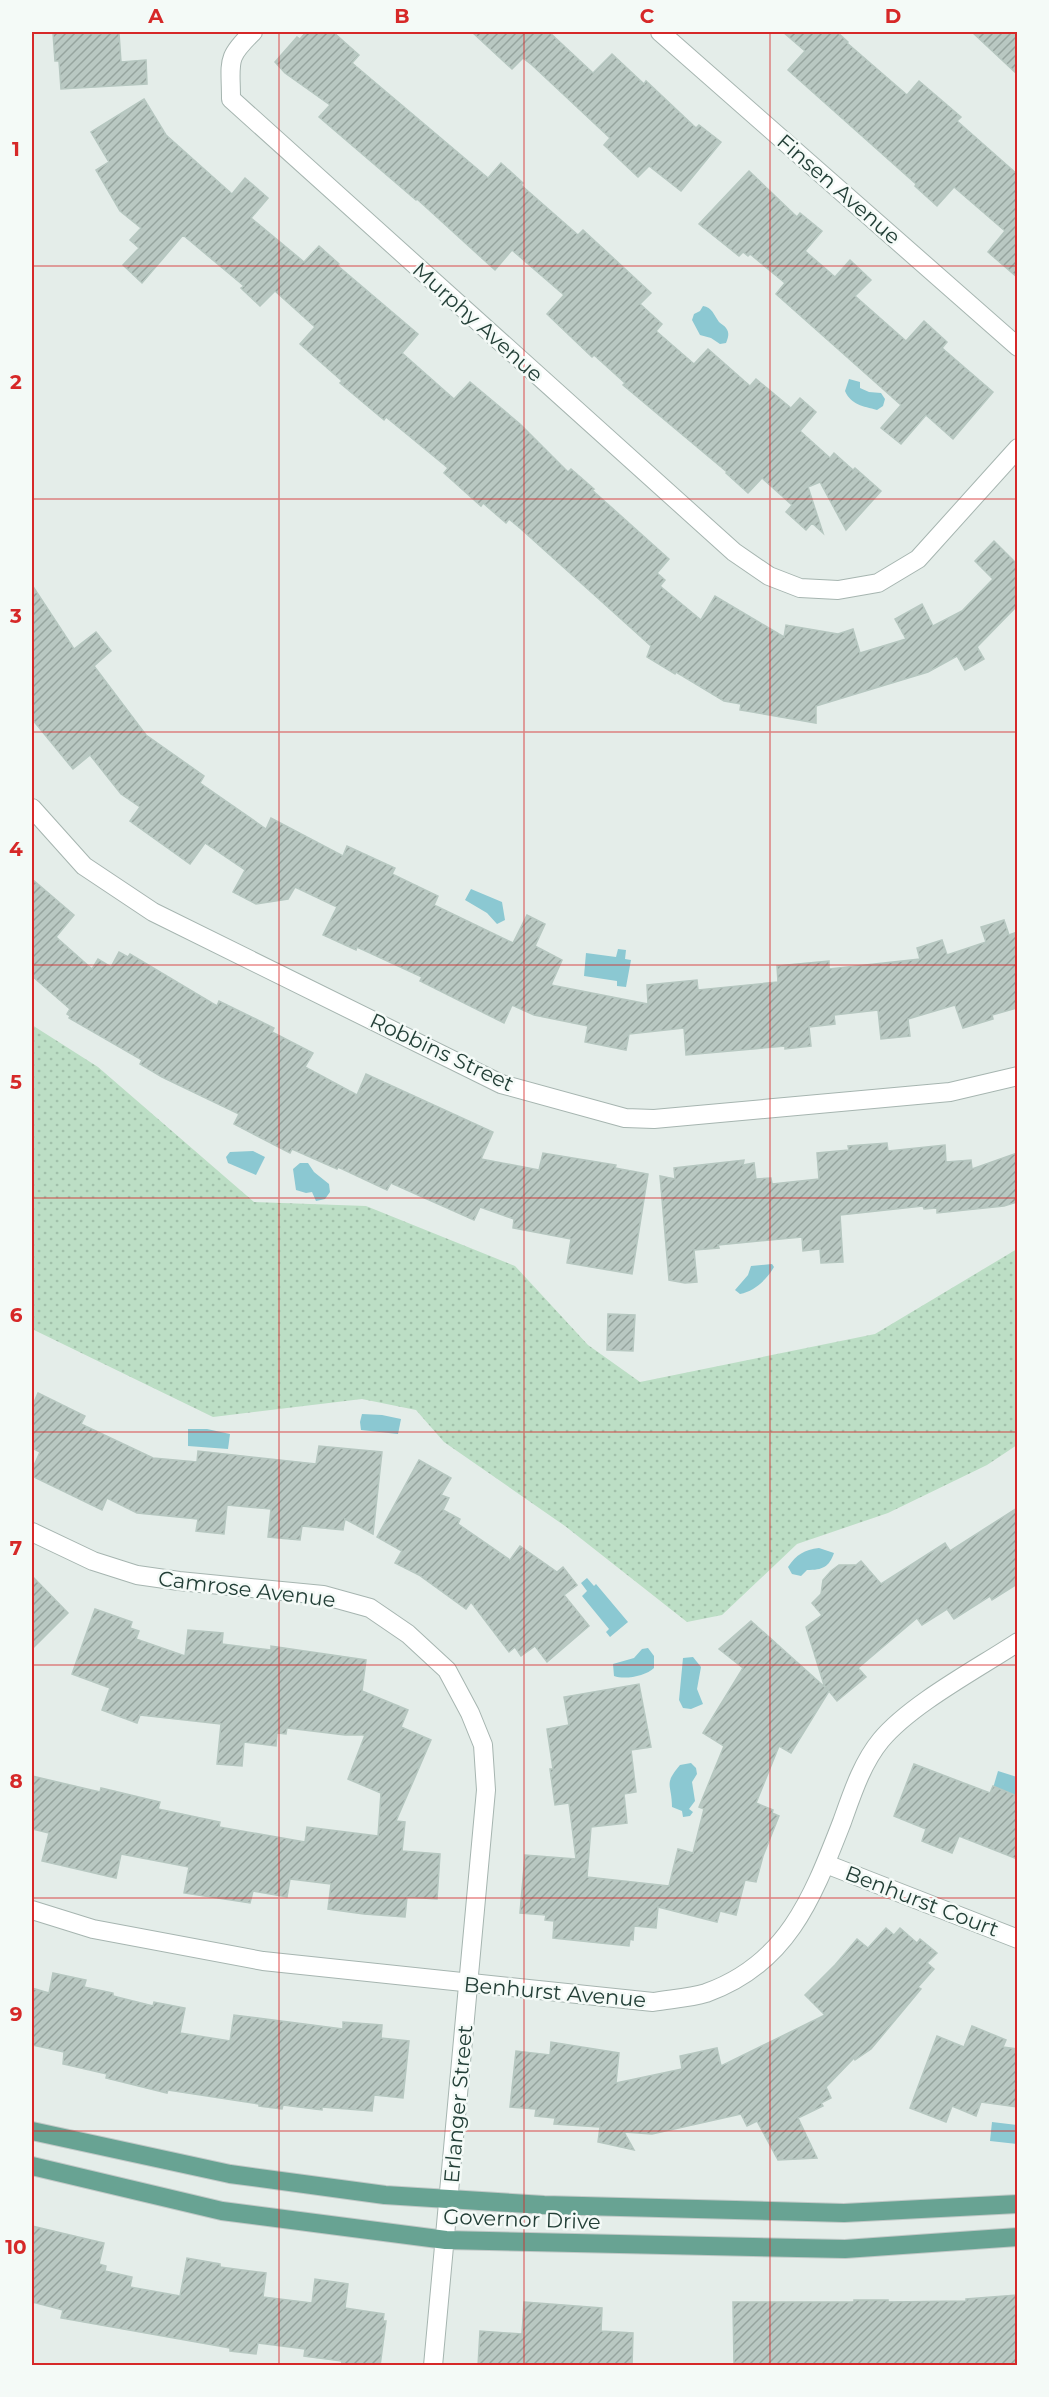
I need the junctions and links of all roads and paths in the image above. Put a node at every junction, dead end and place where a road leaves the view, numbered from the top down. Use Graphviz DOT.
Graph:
graph roads {
  1 [pos="253,32"];
  2 [pos="660,32"];
  3 [pos="1017,347"];
  4 [pos="1017,448"];
  5 [pos="32,808"];
  6 [pos="1017,1076"];
  7 [pos="32,1532"];
  8 [pos="1017,1642"];
  9 [pos="447,1670"];
  10 [pos="826,1864"];
  11 [pos="32,1910"];
  12 [pos="1017,1939"];
  13 [pos="468,1984"];
  14 [pos="32,2131"];
  15 [pos="32,2166"];
  16 [pos="449,2200"];
  17 [pos="1017,2204"];
  18 [pos="1017,2237"];
  19 [pos="446,2240"];
  20 [pos="433,2366"];
  1 -- 4 [label="street, Murphy Avenue"];
  2 -- 3 [label="street, Finsen Avenue"];
  5 -- 6 [label="street, Robbins Street"];
  7 -- 9 [label="street, Camrose Avenue"];
  8 -- 10 [label="street, Benhurst Avenue"];
  9 -- 13 [label="street, Erlanger Street"];
  10 -- 12 [label="street, Benhurst Court"];
  10 -- 13 [label="street, Benhurst Avenue"];
  11 -- 13 [label="street, Benhurst Avenue"];
  13 -- 16 [label="street, Erlanger Street"];
  14 -- 16 [label="main road, Governor Drive"];
  15 -- 19 [label="main road, Governor Drive"];
  16 -- 17 [label="main road, Governor Drive"];
  16 -- 19 [label="street, Erlanger Street"];
  18 -- 19 [label="main road, Governor Drive"];
  19 -- 20 [label="street, Erlanger Street"];
}
